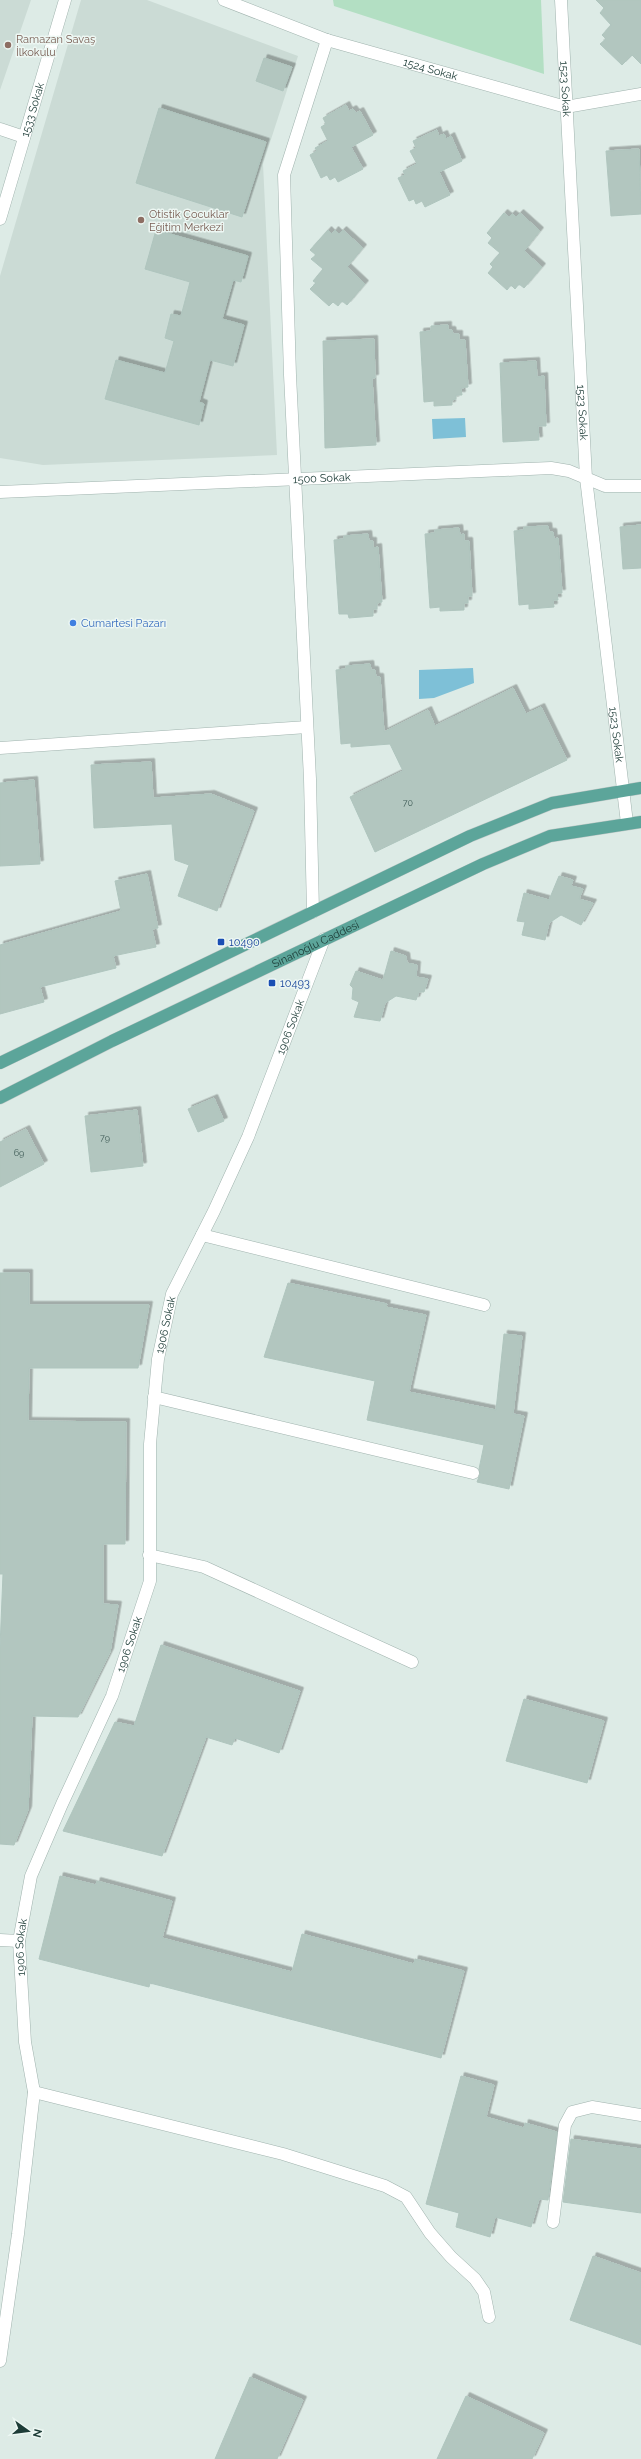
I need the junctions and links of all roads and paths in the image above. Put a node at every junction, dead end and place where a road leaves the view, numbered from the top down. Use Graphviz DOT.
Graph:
graph roads {
  1 [pos="65,0"];
  2 [pos="224,0"];
  3 [pos="560,0"];
  4 [pos="327,40"];
  5 [pos="641,94"];
  6 [pos="566,107"];
  7 [pos="0,128"];
  8 [pos="24,137"];
  9 [pos="0,219"];
  10 [pos="586,478"];
  11 [pos="295,480"];
  12 [pos="641,486"];
  13 [pos="0,492"];
  14 [pos="307,728"];
  15 [pos="0,748"];
  16 [pos="641,788"];
  17 [pos="622,789"];
  18 [pos="641,822"];
  19 [pos="627,823"];
  20 [pos="313,912"];
  21 [pos="324,939"];
  22 [pos="0,1063"];
  23 [pos="0,1098"];
  24 [pos="202,1235"];
  25 [pos="484,1305"];
  26 [pos="154,1397"];
  27 [pos="473,1473"];
  28 [pos="149,1555"];
  29 [pos="412,1662"];
  30 [pos="0,1940"];
  31 [pos="18,1941"];
  32 [pos="34,2092"];
  33 [pos="641,2115"];
  34 [pos="553,2222"];
  35 [pos="488,2317"];
  36 [pos="0,2361"];
  1 -- 8 [label="street, 1533 Sokak"];
  2 -- 4 [label="street, 1524 Sokak"];
  3 -- 6 [label="street, 1523 Sokak"];
  4 -- 6 [label="street, 1524 Sokak"];
  4 -- 11 [label="street"];
  5 -- 6 [label="street, 1524 Sokak"];
  6 -- 10 [label="street, 1523 Sokak"];
  7 -- 8 [label="street"];
  8 -- 9 [label="street, 1533 Sokak"];
  10 -- 11 [label="street, 1500 Sokak"];
  10 -- 12 [label="street, 1500 Sokak"];
  10 -- 17 [label="street, 1523 Sokak"];
  11 -- 13 [label="street, 1500 Sokak"];
  11 -- 14 [label="street"];
  14 -- 15 [label="street"];
  14 -- 20 [label="street"];
  16 -- 17 [label="main road"];
  17 -- 19 [label="street, 1523 Sokak"];
  17 -- 20 [label="main road"];
  18 -- 19 [label="main road, Si̇nanoğlu Caddesi"];
  19 -- 21 [label="main road, Si̇nanoğlu Caddesi"];
  20 -- 22 [label="main road"];
  21 -- 23 [label="main road, Si̇nanoğlu Caddesi"];
  21 -- 24 [label="street, 1906 Sokak"];
  24 -- 25 [label="street"];
  24 -- 26 [label="street, 1906 Sokak"];
  26 -- 27 [label="street"];
  26 -- 28 [label="street, 1906 Sokak"];
  28 -- 29 [label="street"];
  28 -- 31 [label="street, 1906 Sokak"];
  30 -- 31 [label="street"];
  31 -- 32 [label="street, 1906 Sokak"];
  32 -- 35 [label="street"];
  32 -- 36 [label="street, 1906 Sokak"];
  33 -- 34 [label="street"];
}
